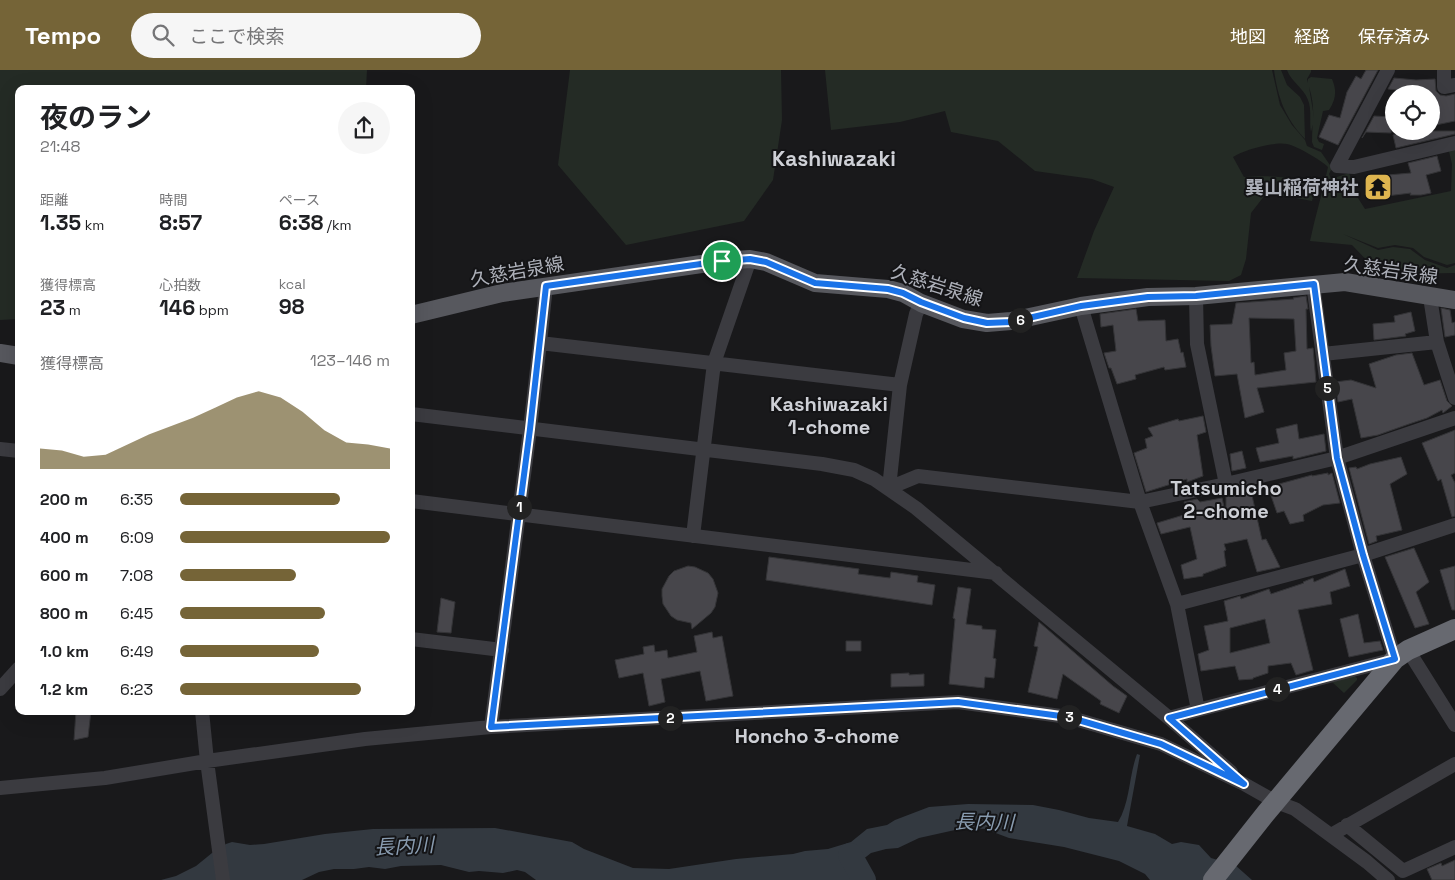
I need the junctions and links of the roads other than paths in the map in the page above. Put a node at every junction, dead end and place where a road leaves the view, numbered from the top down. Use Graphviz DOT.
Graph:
graph roads {
  1 [pos="1388,70"];
  2 [pos="1444,70"];
  3 [pos="1455,85"];
  4 [pos="1455,143"];
  5 [pos="750,259"];
  6 [pos="1314,284"];
  7 [pos="546,286"];
  8 [pos="1196,296"];
  9 [pos="1430,297"];
  10 [pos="1455,300"];
  11 [pos="921,302"];
  12 [pos="1081,306"];
  13 [pos="415,314"];
  14 [pos="540,342"];
  15 [pos="1437,342"];
  16 [pos="0,353"];
  17 [pos="1323,354"];
  18 [pos="15,355"];
  19 [pos="714,363"];
  20 [pos="900,386"];
  21 [pos="1455,398"];
  22 [pos="415,415"];
  23 [pos="1455,418"];
  24 [pos="530,429"];
  25 [pos="0,449"];
  26 [pos="704,450"];
  27 [pos="15,451"];
  28 [pos="1337,458"];
  29 [pos="1226,484"];
  30 [pos="889,488"];
  31 [pos="415,501"];
  32 [pos="1140,502"];
  33 [pos="518,514"];
  34 [pos="1455,525"];
  35 [pos="693,536"];
  36 [pos="1363,555"];
  37 [pos="996,574"];
  38 [pos="1177,604"];
  39 [pos="1455,630"];
  40 [pos="415,639"];
  41 [pos="502,650"];
  42 [pos="1401,654"];
  43 [pos="15,672"];
  44 [pos="0,689"];
  45 [pos="1198,710"];
  46 [pos="202,715"];
  47 [pos="1169,718"];
  48 [pos="1455,725"];
  49 [pos="491,727"];
  50 [pos="207,762"];
  51 [pos="1455,764"];
  52 [pos="1244,784"];
  53 [pos="0,788"];
  54 [pos="1271,808"];
  55 [pos="1346,825"];
  56 [pos="1331,835"];
  57 [pos="1455,847"];
  58 [pos="223,880"];
  59 [pos="1213,880"];
  60 [pos="1388,880"];
  1 -- 4 [label="street"];
  2 -- 3 [label="street"];
  5 -- 7 [label="main road, 久慈岩泉線"];
  5 -- 11 [label="main road, 久慈岩泉線"];
  5 -- 19 [label="street"];
  6 -- 8 [label="main road, 久慈岩泉線"];
  6 -- 9 [label="main road, 久慈岩泉線"];
  6 -- 17 [label="street"];
  7 -- 13 [label="main road, 久慈岩泉線"];
  7 -- 14 [label="street"];
  8 -- 12 [label="main road, 久慈岩泉線"];
  8 -- 29 [label="street"];
  9 -- 10 [label="main road, 久慈岩泉線"];
  9 -- 15 [label="street"];
  11 -- 12 [label="main road, 久慈岩泉線"];
  11 -- 20 [label="street"];
  12 -- 32 [label="street"];
  14 -- 19 [label="street"];
  14 -- 24 [label="street"];
  15 -- 17 [label="street"];
  15 -- 21 [label="street"];
  16 -- 18 [label="main road"];
  17 -- 28 [label="street"];
  19 -- 20 [label="street"];
  19 -- 26 [label="street"];
  20 -- 30 [label="street"];
  22 -- 24 [label="street"];
  23 -- 28 [label="street"];
  24 -- 26 [label="street"];
  24 -- 33 [label="street"];
  25 -- 27 [label="street"];
  26 -- 30 [label="street"];
  26 -- 35 [label="street"];
  28 -- 29 [label="street"];
  28 -- 36 [label="street"];
  29 -- 32 [label="street"];
  30 -- 32 [label="street"];
  30 -- 37 [label="street"];
  31 -- 33 [label="street"];
  32 -- 38 [label="street"];
  33 -- 35 [label="street"];
  33 -- 41 [label="street"];
  34 -- 36 [label="street"];
  35 -- 37 [label="street"];
  36 -- 38 [label="street"];
  36 -- 42 [label="street"];
  37 -- 47 [label="street"];
  38 -- 45 [label="street"];
  39 -- 42 [label="highway"];
  40 -- 41 [label="street"];
  41 -- 49 [label="street"];
  42 -- 45 [label="street"];
  42 -- 48 [label="street"];
  42 -- 54 [label="highway"];
  43 -- 44 [label="street"];
  45 -- 47 [label="street"];
  46 -- 50 [label="street"];
  47 -- 52 [label="street"];
  49 -- 50 [label="street"];
  49 -- 52 [label="street"];
  50 -- 53 [label="street"];
  50 -- 58 [label="street"];
  51 -- 55 [label="street"];
  52 -- 54 [label="street"];
  54 -- 56 [label="street"];
  54 -- 59 [label="highway"];
  55 -- 56 [label="street"];
  55 -- 57 [label="street"];
  56 -- 60 [label="street"];
}
